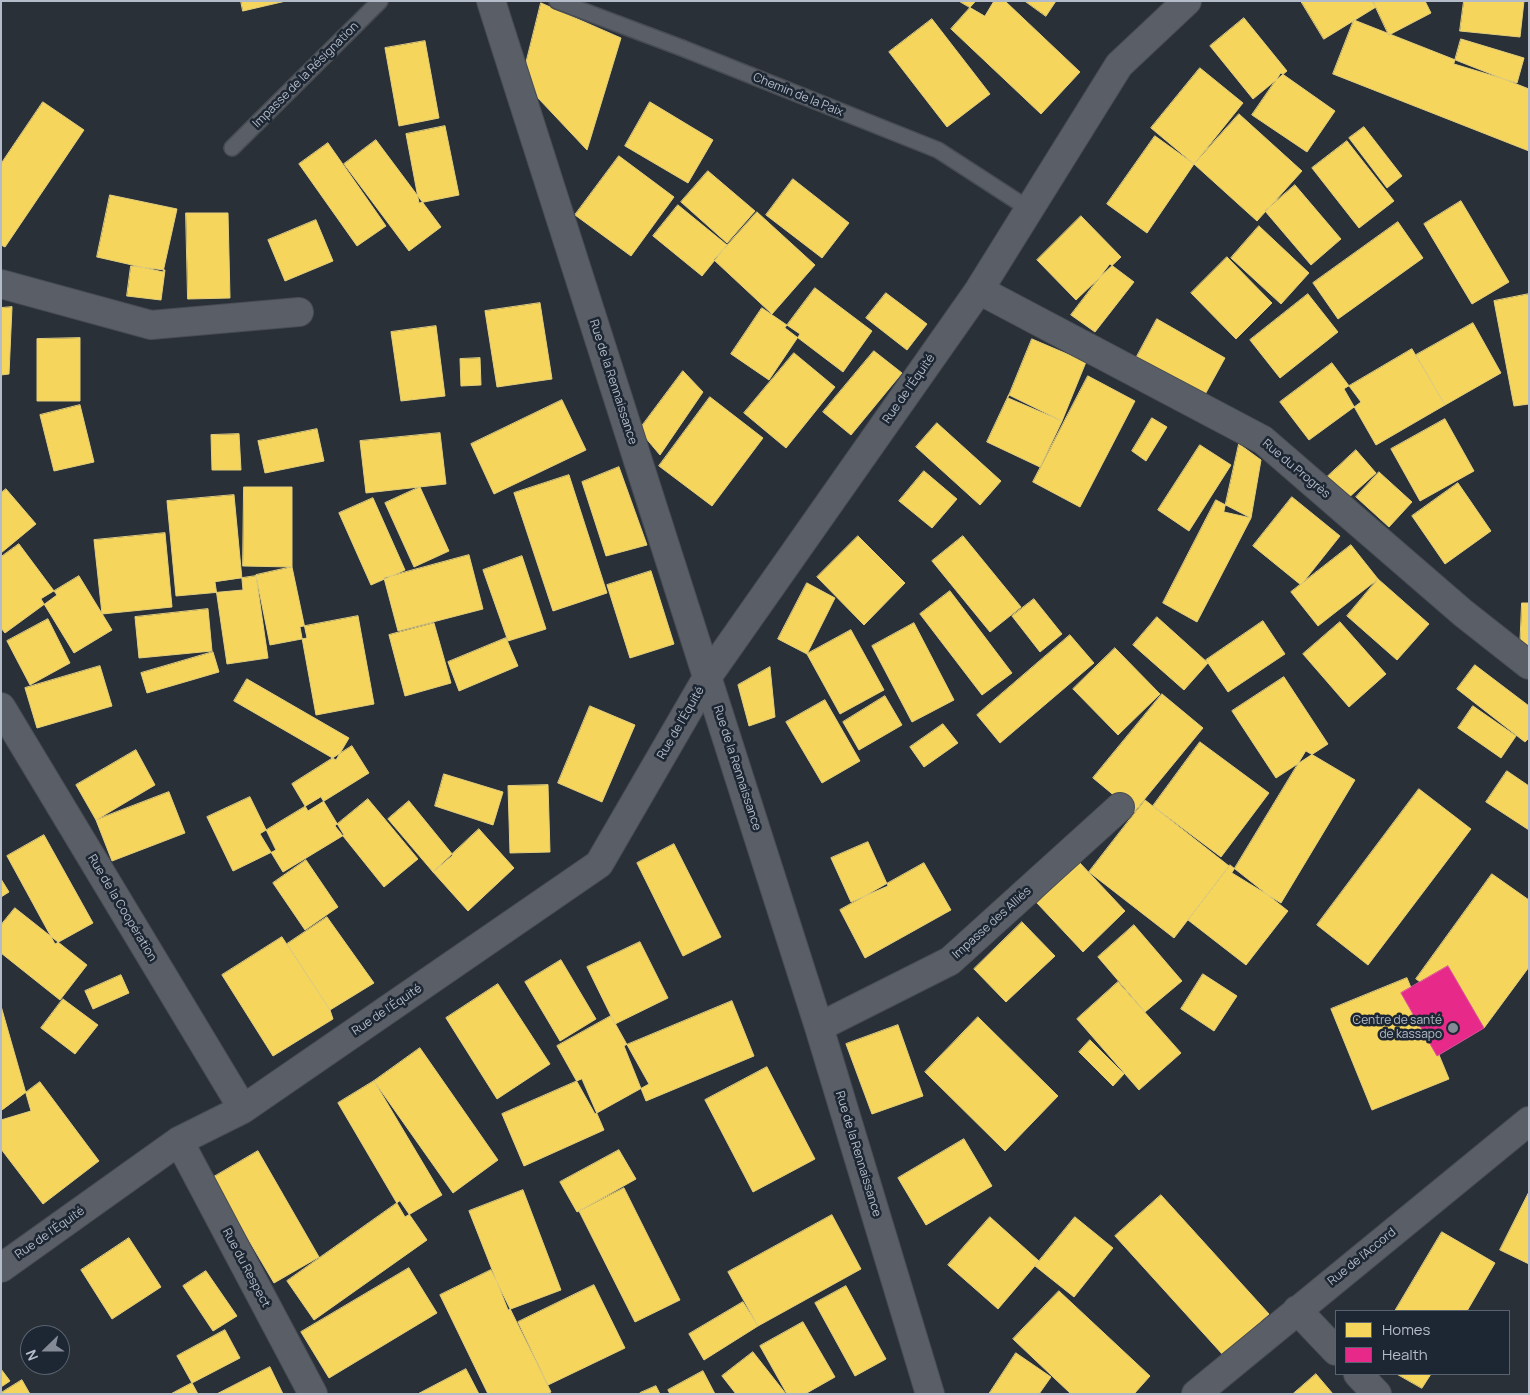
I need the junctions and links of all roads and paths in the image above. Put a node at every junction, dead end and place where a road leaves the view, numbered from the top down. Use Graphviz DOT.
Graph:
graph roads {
  1 [pos="380,1"];
  2 [pos="492,1"];
  3 [pos="557,1"];
  4 [pos="1187,1"];
  5 [pos="232,148"];
  6 [pos="1029,209"];
  7 [pos="1,284"];
  8 [pos="980,290"];
  9 [pos="299,312"];
  10 [pos="1529,665"];
  11 [pos="708,676"];
  12 [pos="1,707"];
  13 [pos="1120,807"];
  14 [pos="819,1027"];
  15 [pos="244,1109"];
  16 [pos="1529,1121"];
  17 [pos="179,1141"];
  18 [pos="1,1268"];
  19 [pos="1297,1310"];
  20 [pos="1335,1350"];
  21 [pos="1359,1375"];
  22 [pos="313,1394"];
  23 [pos="930,1394"];
  24 [pos="1196,1394"];
  25 [pos="1377,1394"];
  1 -- 5 [label="lane, Impasse de la Résignation"];
  2 -- 11 [label="street, Rue de la Rennaissance"];
  3 -- 6 [label="lane, Chemin de la Paix"];
  4 -- 6 [label="street, Rue de l'Équité"];
  6 -- 8 [label="street, Rue de l'Équité"];
  7 -- 9 [label="street"];
  8 -- 10 [label="street, Rue du Progrès"];
  8 -- 11 [label="street, Rue de l'Équité"];
  11 -- 14 [label="street, Rue de la Rennaissance"];
  11 -- 15 [label="street, Rue de l'Équité"];
  12 -- 15 [label="street, Rue de la Coopération"];
  13 -- 14 [label="street, Impasse des Alliés"];
  14 -- 23 [label="street, Rue de la Rennaissance"];
  15 -- 17 [label="street, Rue de l'Équité"];
  16 -- 19 [label="street, Rue de l'Accord"];
  17 -- 18 [label="street, Rue de l'Équité"];
  17 -- 22 [label="street, Rue du Respect"];
  19 -- 20 [label="street"];
  19 -- 24 [label="street, Rue de l'Accord"];
  21 -- 25 [label="street"];
}
